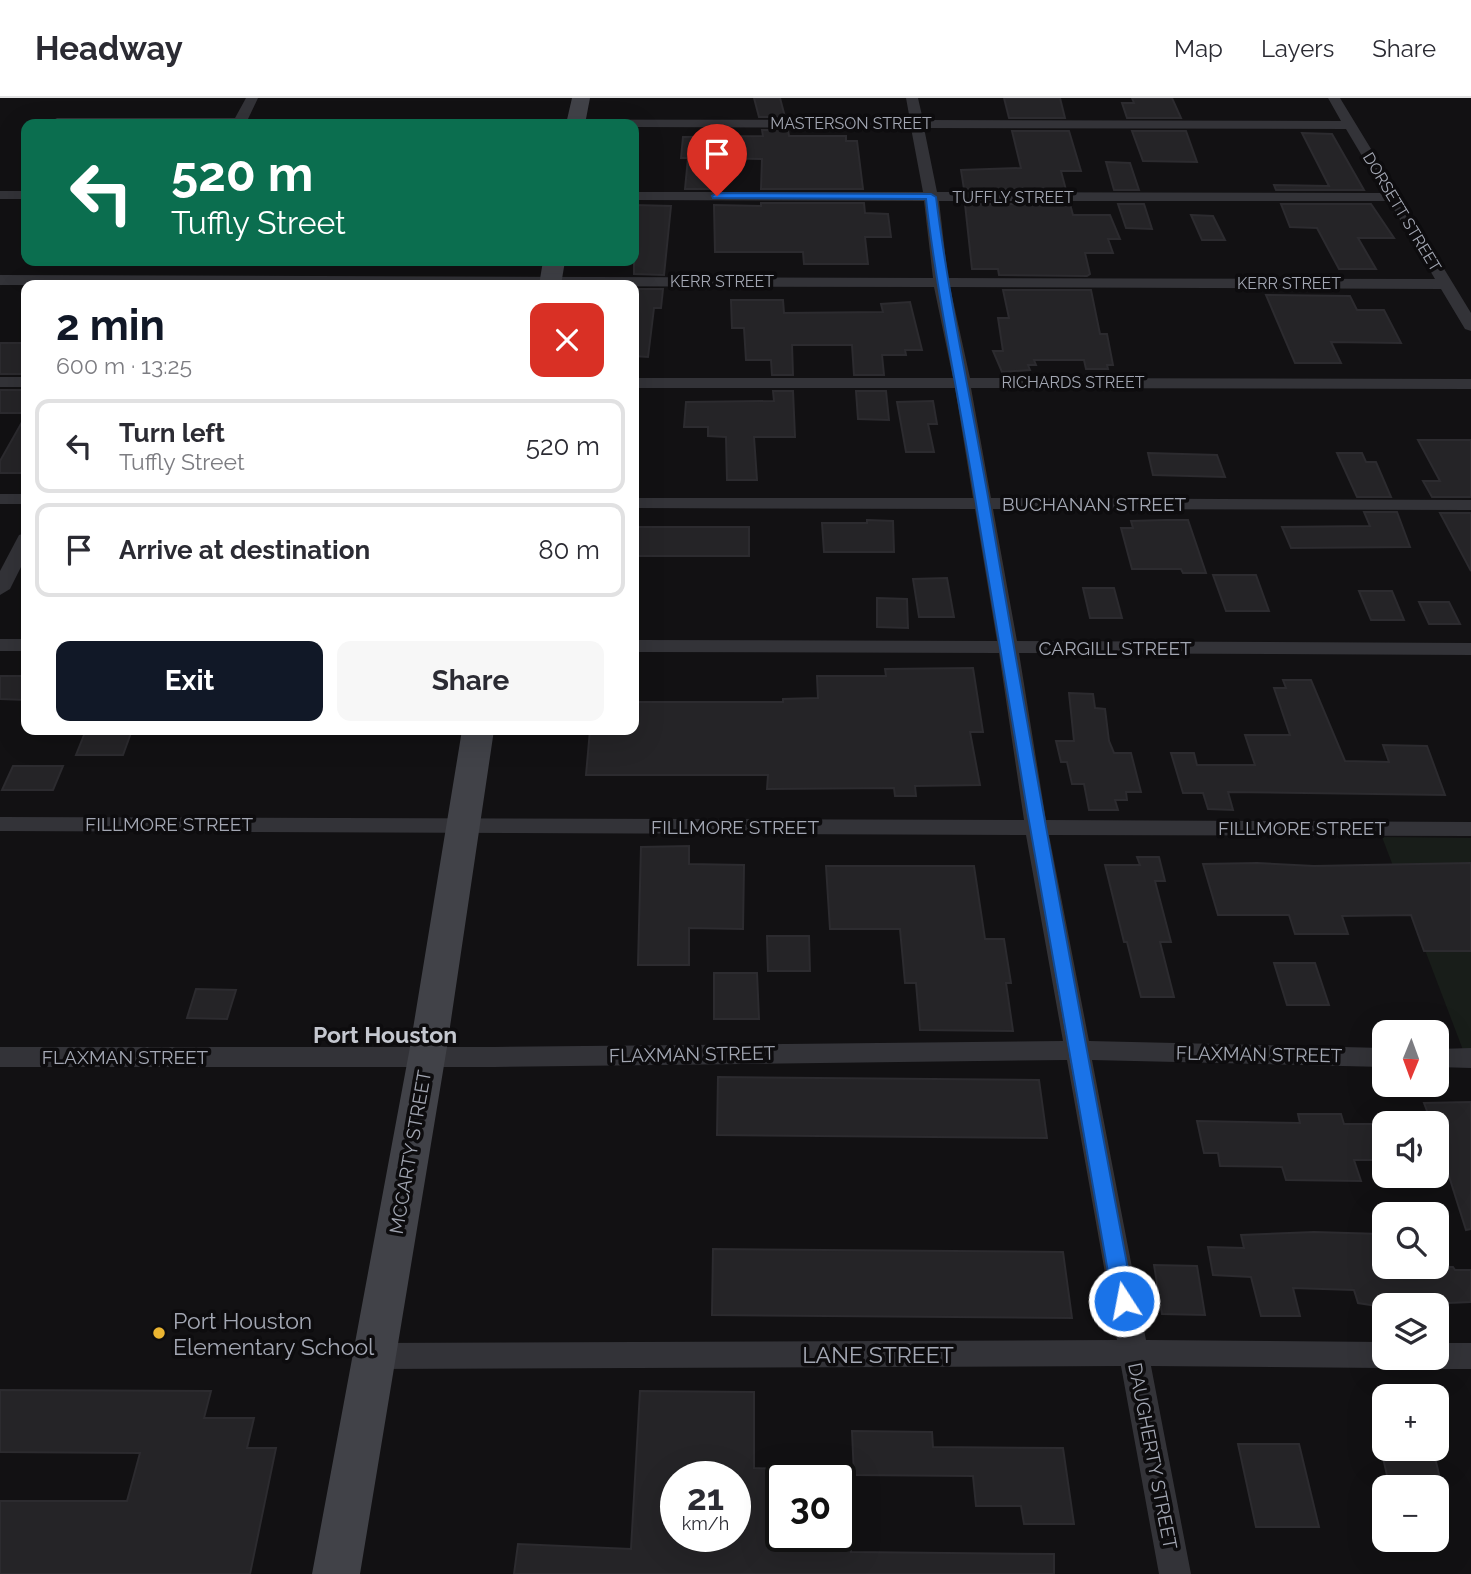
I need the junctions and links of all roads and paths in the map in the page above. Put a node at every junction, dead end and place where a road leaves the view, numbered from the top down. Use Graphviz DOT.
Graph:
graph roads {
  1 [pos="252,98"];
  2 [pos="581,98"];
  3 [pos="912,98"];
  4 [pos="1334,98"];
  5 [pos="242,119"];
  6 [pos="577,119"];
  7 [pos="917,123"];
  8 [pos="639,124"];
  9 [pos="1350,125"];
  10 [pos="0,195"];
  11 [pos="21,195"];
  12 [pos="639,196"];
  13 [pos="931,197"];
  14 [pos="1393,197"];
  15 [pos="551,275"];
  16 [pos="0,280"];
  17 [pos="21,280"];
  18 [pos="269,280"];
  19 [pos="941,282"];
  20 [pos="1444,284"];
  21 [pos="1471,326"];
  22 [pos="0,382"];
  23 [pos="21,382"];
  24 [pos="962,382"];
  25 [pos="639,383"];
  26 [pos="1471,384"];
  27 [pos="0,499"];
  28 [pos="21,499"];
  29 [pos="639,503"];
  30 [pos="982,503"];
  31 [pos="1471,505"];
  32 [pos="21,549"];
  33 [pos="0,589"];
  34 [pos="0,645"];
  35 [pos="21,645"];
  36 [pos="639,646"];
  37 [pos="1008,648"];
  38 [pos="1471,649"];
  39 [pos="477,735"];
  40 [pos="0,824"];
  41 [pos="464,826"];
  42 [pos="1036,826"];
  43 [pos="1471,828"];
  44 [pos="1076,1050"];
  45 [pos="0,1056"];
  46 [pos="428,1056"];
  47 [pos="1372,1057"];
  48 [pos="1449,1058"];
  49 [pos="1471,1059"];
  50 [pos="1133,1353"];
  51 [pos="1372,1355"];
  52 [pos="372,1356"];
  53 [pos="1449,1356"];
  54 [pos="1471,1356"];
  55 [pos="336,1574"];
  56 [pos="1175,1574"];
  1 -- 5 [label="street"];
  2 -- 6 [label="main road"];
  3 -- 7 [label="street, DAUGHERTY STREET"];
  4 -- 9 [label="street, DORSETT STREET"];
  7 -- 8 [label="street, MASTERSON STREET"];
  7 -- 9 [label="street, MASTERSON STREET"];
  7 -- 13 [label="street, DAUGHERTY STREET"];
  9 -- 14 [label="street, DORSETT STREET"];
  10 -- 11 [label="street"];
  12 -- 13 [label="street, TUFFLY STREET"];
  13 -- 14 [label="street, TUFFLY STREET"];
  13 -- 19 [label="street, DAUGHERTY STREET"];
  14 -- 20 [label="street, DORSETT STREET"];
  15 -- 18 [label="street, KERR STREET"];
  15 -- 19 [label="street, KERR STREET"];
  16 -- 17 [label="street, KERR STREET"];
  19 -- 20 [label="street, KERR STREET"];
  19 -- 24 [label="street, DAUGHERTY STREET"];
  20 -- 21 [label="street, DORSETT STREET"];
  22 -- 23 [label="street"];
  24 -- 25 [label="street, RICHARDS STREET"];
  24 -- 26 [label="street, RICHARDS STREET"];
  24 -- 30 [label="street, DAUGHERTY STREET"];
  27 -- 28 [label="street"];
  29 -- 30 [label="street, BUCHANAN STREET"];
  30 -- 31 [label="street, BUCHANAN STREET"];
  30 -- 37 [label="street, DAUGHERTY STREET"];
  32 -- 33 [label="street"];
  34 -- 35 [label="street"];
  36 -- 37 [label="street, CARGILL STREET"];
  37 -- 38 [label="street, CARGILL STREET"];
  37 -- 42 [label="street, DAUGHERTY STREET"];
  39 -- 41 [label="main road, MCCARTY STREET"];
  40 -- 41 [label="street, FILLMORE STREET"];
  41 -- 42 [label="street, FILLMORE STREET"];
  41 -- 46 [label="main road, MCCARTY STREET"];
  42 -- 43 [label="street, FILLMORE STREET"];
  42 -- 44 [label="street, DAUGHERTY STREET"];
  44 -- 46 [label="street, FLAXMAN STREET"];
  44 -- 47 [label="street, FLAXMAN STREET"];
  44 -- 50 [label="street, DAUGHERTY STREET"];
  45 -- 46 [label="street, FLAXMAN STREET"];
  46 -- 52 [label="main road, MCCARTY STREET"];
  48 -- 49 [label="street"];
  50 -- 51 [label="street, LANE STREET"];
  50 -- 52 [label="street, LANE STREET"];
  50 -- 56 [label="street, DAUGHERTY STREET"];
  52 -- 55 [label="main road, MCCARTY STREET"];
  53 -- 54 [label="street"];
}
